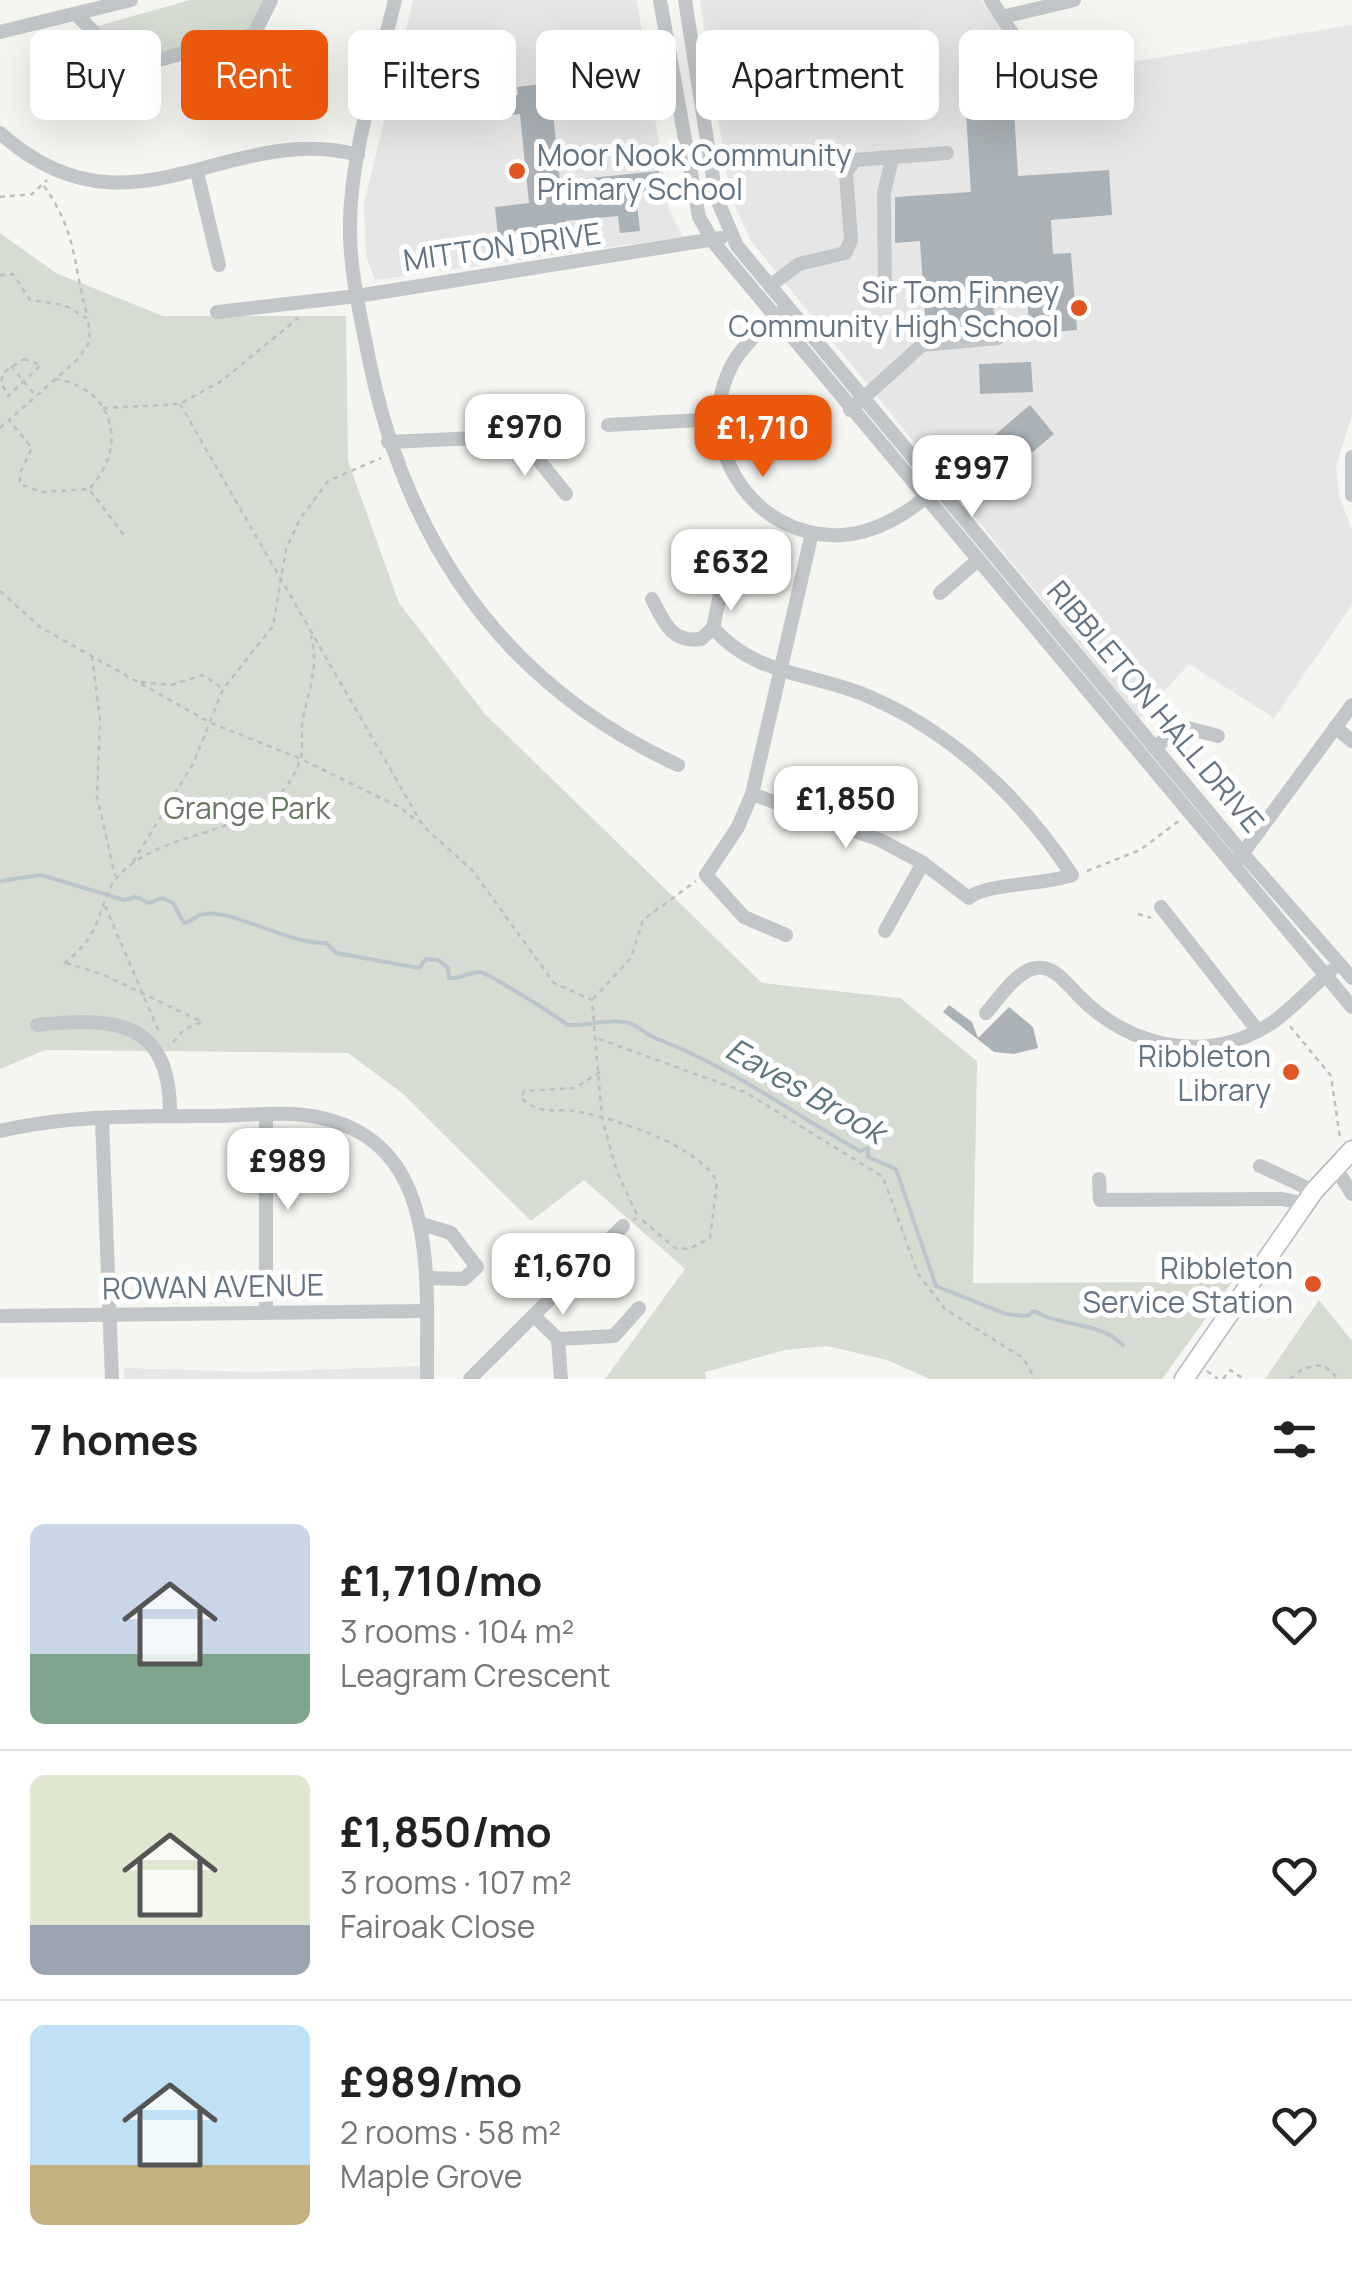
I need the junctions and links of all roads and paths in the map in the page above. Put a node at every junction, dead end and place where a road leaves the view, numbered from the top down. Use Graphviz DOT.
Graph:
graph roads {
  1 [pos="131,0"];
  2 [pos="272,0"];
  3 [pos="395,0"];
  4 [pos="660,0"];
  5 [pos="685,0"];
  6 [pos="991,0"];
  7 [pos="1074,0"];
  8 [pos="77,16"];
  9 [pos="1002,17"];
  10 [pos="1011,30"];
  11 [pos="0,32"];
  12 [pos="0,134"];
  13 [pos="948,153"];
  14 [pos="358,155"];
  15 [pos="892,159"];
  16 [pos="51,168"];
  17 [pos="198,172"];
  18 [pos="44,186"];
  19 [pos="0,197"];
  20 [pos="730,232"];
  21 [pos="714,243"];
  22 [pos="219,266"];
  23 [pos="0,275"];
  24 [pos="885,283"];
  25 [pos="771,285"];
  26 [pos="357,296"];
  27 [pos="320,298"];
  28 [pos="788,306"];
  29 [pos="216,312"];
  30 [pos="774,318"];
  31 [pos="88,320"];
  32 [pos="998,338"];
  33 [pos="10,365"];
  34 [pos="53,379"];
  35 [pos="24,381"];
  36 [pos="35,395"];
  37 [pos="866,396"];
  38 [pos="180,404"];
  39 [pos="103,408"];
  40 [pos="850,410"];
  41 [pos="8,420"];
  42 [pos="719,420"];
  43 [pos="608,426"];
  44 [pos="0,428"];
  45 [pos="390,448"];
  46 [pos="1352,457"];
  47 [pos="940,487"];
  48 [pos="89,489"];
  49 [pos="566,494"];
  50 [pos="1352,495"];
  51 [pos="925,499"];
  52 [pos="812,533"];
  53 [pos="126,538"];
  54 [pos="704,538"];
  55 [pos="978,560"];
  56 [pos="282,575"];
  57 [pos="0,592"];
  58 [pos="940,593"];
  59 [pos="652,599"];
  60 [pos="713,628"];
  61 [pos="310,633"];
  62 [pos="92,655"];
  63 [pos="781,670"];
  64 [pos="138,681"];
  65 [pos="223,688"];
  66 [pos="1352,705"];
  67 [pos="209,722"];
  68 [pos="1335,727"];
  69 [pos="1130,731"];
  70 [pos="1218,736"];
  71 [pos="1352,741"];
  72 [pos="1154,748"];
  73 [pos="301,759"];
  74 [pos="678,765"];
  75 [pos="752,794"];
  76 [pos="1189,813"];
  77 [pos="423,826"];
  78 [pos="1238,860"];
  79 [pos="133,862"];
  80 [pos="923,863"];
  81 [pos="706,875"];
  82 [pos="1072,875"];
  83 [pos="116,877"];
  84 [pos="105,905"];
  85 [pos="1162,907"];
  86 [pos="885,931"];
  87 [pos="786,936"];
  88 [pos="1339,965"];
  89 [pos="1325,976"];
  90 [pos="1352,978"];
  91 [pos="144,998"];
  92 [pos="592,1000"];
  93 [pos="1352,1006"];
  94 [pos="986,1014"];
  95 [pos="1282,1015"];
  96 [pos="37,1024"];
  97 [pos="1258,1031"];
  98 [pos="597,1038"];
  99 [pos="159,1058"];
  100 [pos="601,1072"];
  101 [pos="170,1116"];
  102 [pos="266,1116"];
  103 [pos="602,1118"];
  104 [pos="102,1120"];
  105 [pos="0,1131"];
  106 [pos="1344,1159"];
  107 [pos="1260,1166"];
  108 [pos="1100,1179"];
  109 [pos="1352,1194"];
  110 [pos="1311,1197"];
  111 [pos="638,1216"];
  112 [pos="422,1224"];
  113 [pos="624,1226"];
  114 [pos="426,1278"];
  115 [pos="639,1308"];
  116 [pos="266,1311"];
  117 [pos="426,1312"];
  118 [pos="108,1315"];
  119 [pos="0,1316"];
  120 [pos="534,1316"];
  121 [pos="558,1339"];
  122 [pos="112,1379"];
  123 [pos="427,1379"];
  124 [pos="470,1379"];
  125 [pos="561,1379"];
  126 [pos="1035,1379"];
  127 [pos="1184,1379"];
  128 [pos="1223,1379"];
  129 [pos="1244,1379"];
  130 [pos="1290,1379"];
  131 [pos="1339,1379"];
  1 -- 8 [label="street"];
  2 -- 8 [label="street"];
  3 -- 14 [label="street"];
  4 -- 21 [label="street, RIBBLETON HALL DRIVE"];
  5 -- 20 [label="street, RIBBLETON HALL DRIVE"];
  6 -- 9 [label="street"];
  7 -- 9 [label="street"];
  8 -- 11 [label="street"];
  9 -- 10 [label="street"];
  12 -- 16 [label="street"];
  13 -- 15 [label="street"];
  14 -- 17 [label="street"];
  14 -- 26 [label="street"];
  15 -- 24 [label="street"];
  15 -- 25 [label="street"];
  16 -- 17 [label="street"];
  16 -- 18 [label="path"];
  17 -- 22 [label="street"];
  18 -- 19 [label="path"];
  18 -- 31 [label="path"];
  20 -- 21 [label="street"];
  20 -- 25 [label="street, RIBBLETON HALL DRIVE"];
  21 -- 26 [label="street, MITTON DRIVE"];
  21 -- 30 [label="street, RIBBLETON HALL DRIVE"];
  23 -- 31 [label="path"];
  25 -- 28 [label="street, RIBBLETON HALL DRIVE"];
  26 -- 27 [label="street, MITTON DRIVE"];
  26 -- 45 [label="street"];
  27 -- 29 [label="street, MITTON DRIVE"];
  27 -- 38 [label="path"];
  28 -- 30 [label="street"];
  28 -- 37 [label="street, RIBBLETON HALL DRIVE"];
  30 -- 40 [label="street, RIBBLETON HALL DRIVE"];
  30 -- 42 [label="street"];
  31 -- 34 [label="path"];
  32 -- 37 [label="street"];
  33 -- 35 [label="path"];
  33 -- 35 [label="path"];
  33 -- 35 [label="path"];
  34 -- 36 [label="path"];
  34 -- 39 [label="path"];
  35 -- 36 [label="path"];
  36 -- 41 [label="path"];
  37 -- 40 [label="street"];
  37 -- 47 [label="street, RIBBLETON HALL DRIVE"];
  38 -- 39 [label="path"];
  38 -- 56 [label="path"];
  39 -- 48 [label="path"];
  40 -- 51 [label="street, RIBBLETON HALL DRIVE"];
  41 -- 44 [label="path"];
  41 -- 48 [label="path"];
  42 -- 43 [label="street"];
  42 -- 52 [label="street"];
  45 -- 49 [label="street"];
  45 -- 56 [label="path"];
  45 -- 74 [label="street"];
  46 -- 50 [label="street"];
  47 -- 51 [label="street"];
  47 -- 69 [label="street, RIBBLETON HALL DRIVE"];
  48 -- 53 [label="path"];
  51 -- 52 [label="street"];
  51 -- 55 [label="street, RIBBLETON HALL DRIVE"];
  52 -- 63 [label="street"];
  54 -- 60 [label="street"];
  55 -- 58 [label="street"];
  55 -- 69 [label="street, RIBBLETON HALL DRIVE"];
  56 -- 61 [label="path"];
  56 -- 65 [label="path"];
  57 -- 62 [label="path"];
  59 -- 60 [label="street"];
  60 -- 63 [label="street"];
  61 -- 73 [label="path"];
  61 -- 77 [label="path"];
  62 -- 64 [label="path"];
  62 -- 83 [label="path"];
  63 -- 75 [label="street"];
  63 -- 82 [label="street"];
  64 -- 65 [label="path"];
  64 -- 67 [label="path"];
  65 -- 67 [label="path"];
  66 -- 68 [label="street"];
  67 -- 73 [label="path"];
  67 -- 79 [label="path"];
  68 -- 71 [label="street"];
  68 -- 78 [label="street"];
  69 -- 72 [label="street, RIBBLETON HALL DRIVE"];
  69 -- 76 [label="street, RIBBLETON HALL DRIVE"];
  70 -- 72 [label="street"];
  72 -- 78 [label="street, RIBBLETON HALL DRIVE"];
  73 -- 77 [label="path"];
  73 -- 79 [label="path"];
  75 -- 80 [label="street"];
  75 -- 81 [label="street"];
  76 -- 78 [label="street, RIBBLETON HALL DRIVE"];
  76 -- 82 [label="path"];
  77 -- 92 [label="path"];
  78 -- 88 [label="street, RIBBLETON HALL DRIVE"];
  78 -- 89 [label="street, RIBBLETON HALL DRIVE"];
  79 -- 83 [label="path"];
  80 -- 82 [label="street"];
  80 -- 86 [label="street"];
  81 -- 87 [label="street"];
  81 -- 92 [label="path"];
  83 -- 84 [label="path"];
  84 -- 91 [label="path"];
  84 -- 91 [label="path"];
  85 -- 97 [label="street"];
  88 -- 89 [label="street"];
  88 -- 90 [label="street, RIBBLETON HALL DRIVE"];
  89 -- 93 [label="street, RIBBLETON HALL DRIVE"];
  89 -- 95 [label="street"];
  91 -- 99 [label="path"];
  91 -- 99 [label="path"];
  92 -- 98 [label="path"];
  94 -- 97 [label="street"];
  95 -- 97 [label="street"];
  95 -- 106 [label="path"];
  96 -- 99 [label="street"];
  98 -- 100 [label="path"];
  98 -- 126 [label="path"];
  99 -- 101 [label="street"];
  100 -- 103 [label="path"];
  100 -- 103 [label="path"];
  101 -- 102 [label="street"];
  101 -- 104 [label="street"];
  102 -- 112 [label="street"];
  102 -- 116 [label="street"];
  103 -- 111 [label="path"];
  103 -- 111 [label="path"];
  104 -- 105 [label="street"];
  104 -- 118 [label="street"];
  106 -- 109 [label="street"];
  106 -- 110 [label="main road"];
  107 -- 110 [label="street"];
  108 -- 110 [label="street"];
  110 -- 127 [label="main road"];
  111 -- 113 [label="path"];
  112 -- 114 [label="street"];
  112 -- 114 [label="street"];
  113 -- 120 [label="street"];
  114 -- 117 [label="street"];
  115 -- 121 [label="street"];
  116 -- 117 [label="street, ROWAN AVENUE"];
  116 -- 118 [label="street, ROWAN AVENUE"];
  117 -- 123 [label="street"];
  118 -- 119 [label="street, ROWAN AVENUE"];
  118 -- 122 [label="street"];
  120 -- 121 [label="street"];
  120 -- 124 [label="street"];
  121 -- 125 [label="street"];
  128 -- 129 [label="path"];
  130 -- 131 [label="path"];
}
